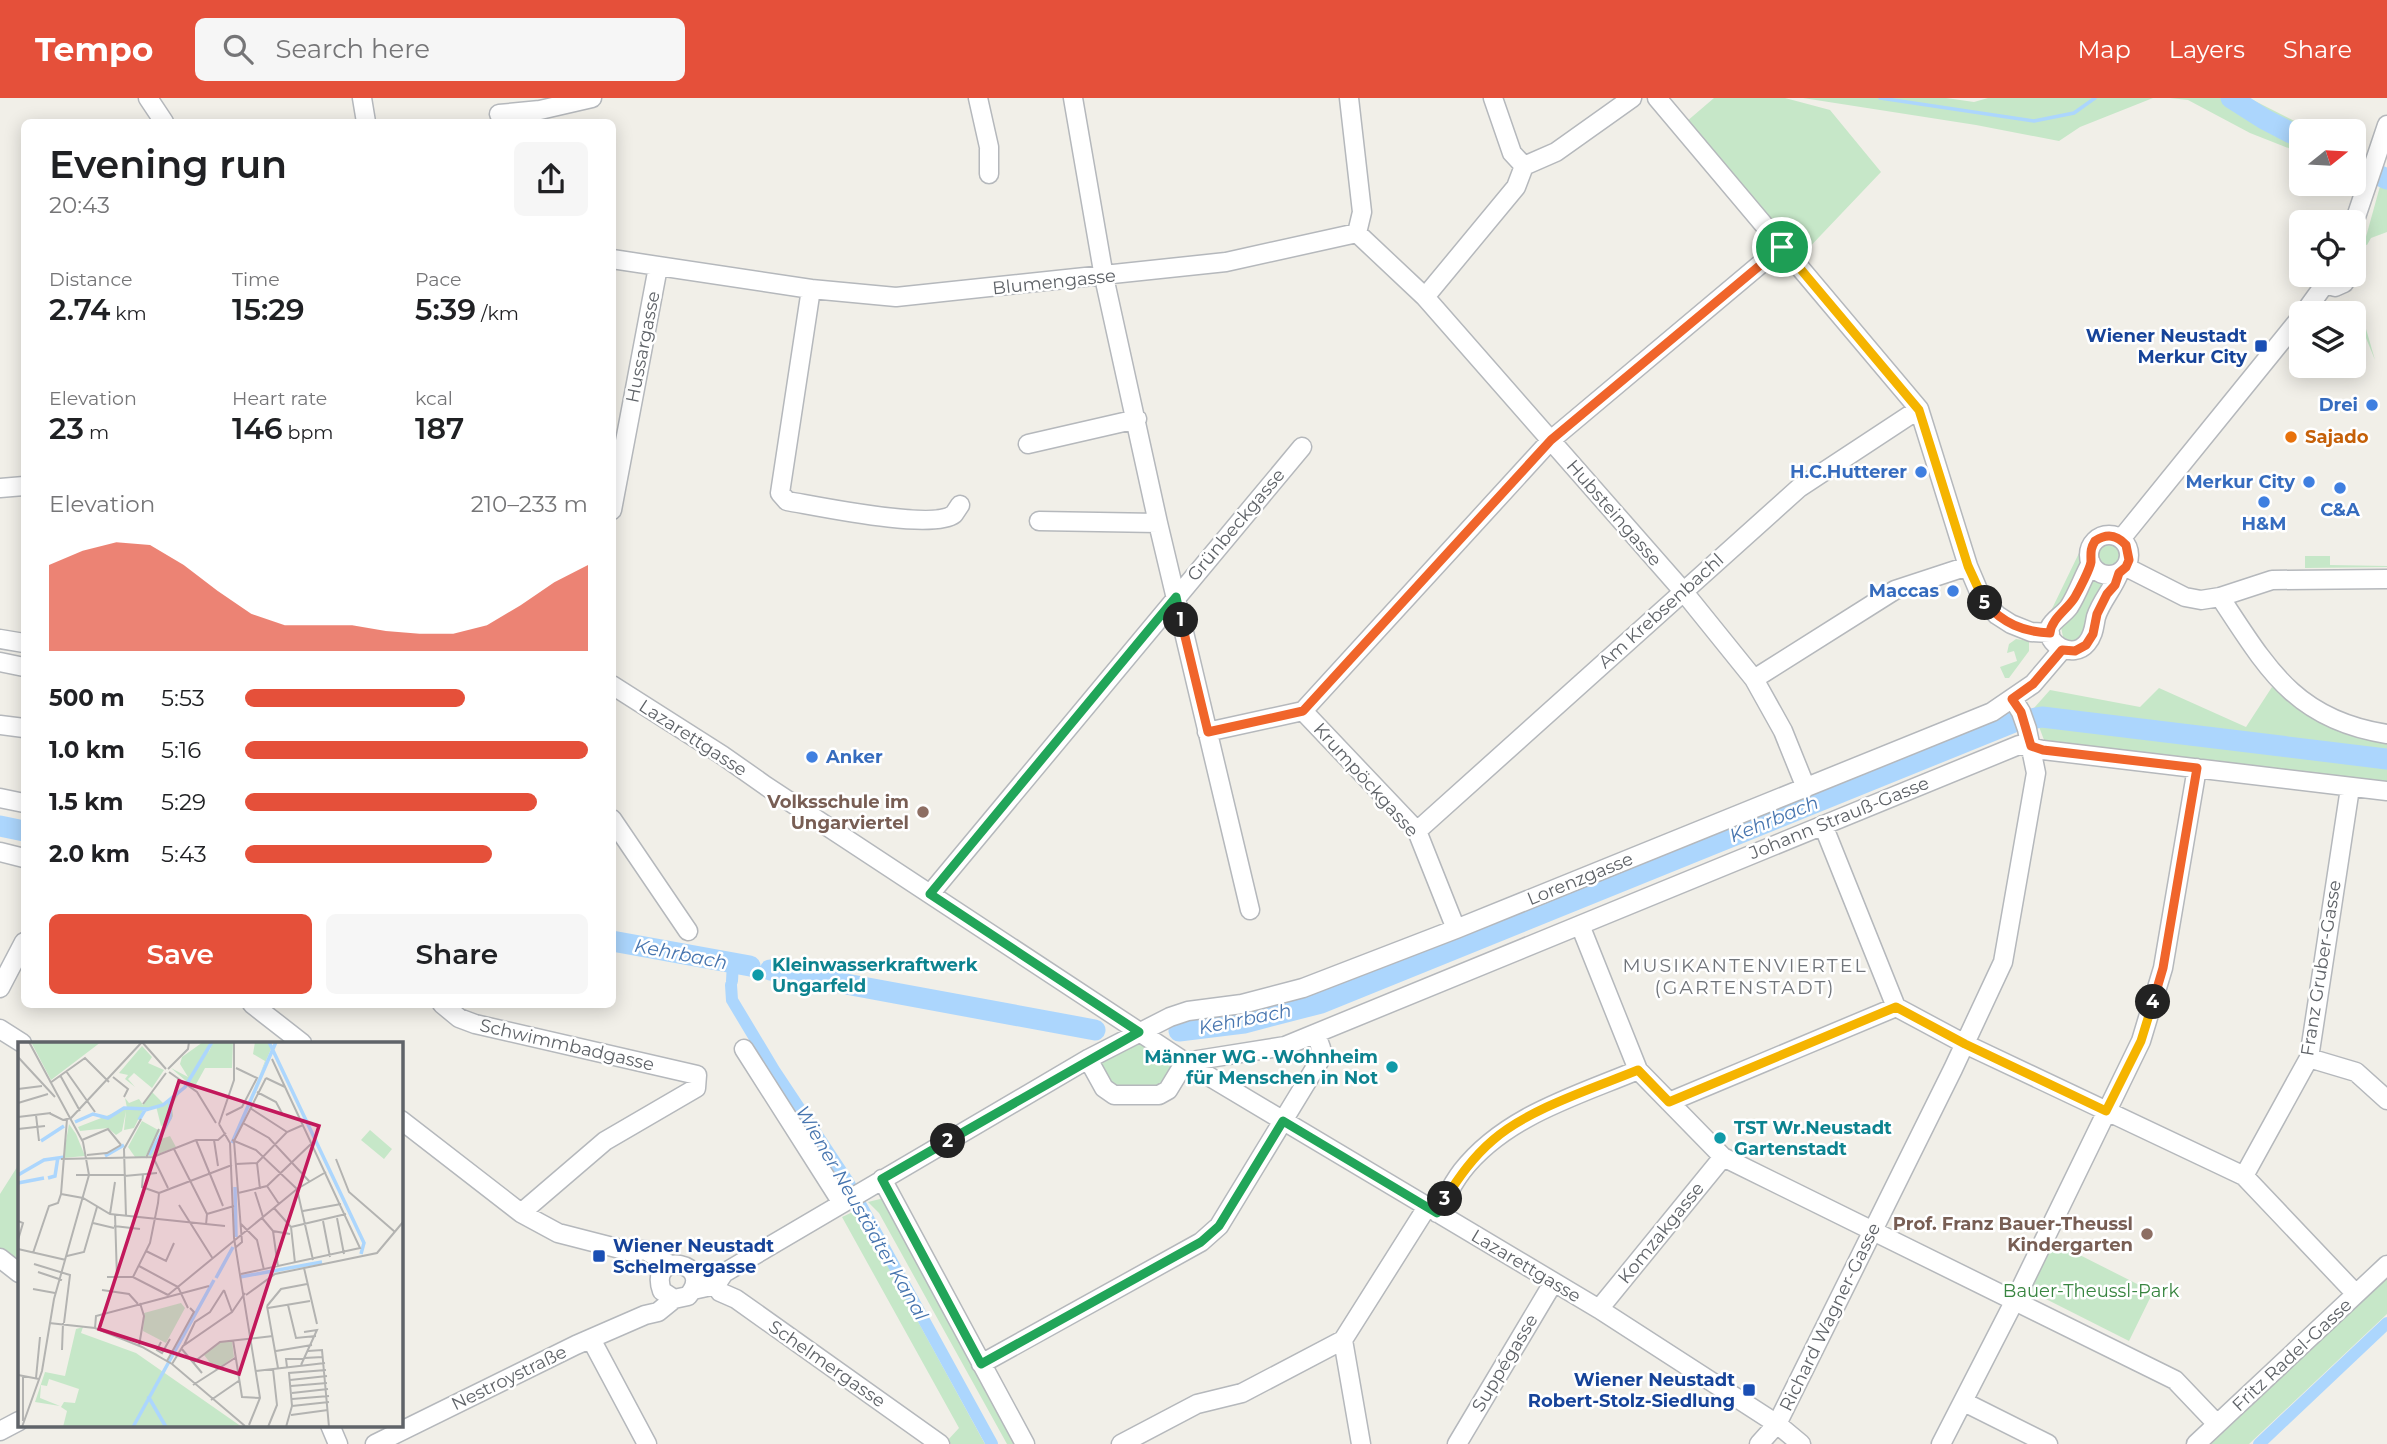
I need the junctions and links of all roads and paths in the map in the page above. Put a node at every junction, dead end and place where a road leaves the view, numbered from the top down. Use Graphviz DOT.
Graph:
graph roads {
  1 [pos="148,98"];
  2 [pos="362,98"];
  3 [pos="592,98"];
  4 [pos="978,98"];
  5 [pos="1073,98"];
  6 [pos="1349,98"];
  7 [pos="1493,98"];
  8 [pos="1632,98"];
  9 [pos="1657,98"];
  10 [pos="498,111"];
  11 [pos="162,119"];
  12 [pos="366,119"];
  13 [pos="2387,125"];
  14 [pos="1524,166"];
  15 [pos="989,174"];
  16 [pos="2358,210"];
  17 [pos="1357,233"];
  18 [pos="1782,247"];
  19 [pos="616,260"];
  20 [pos="658,267"];
  21 [pos="1104,277"];
  22 [pos="811,289"];
  23 [pos="1425,297"];
  24 [pos="2289,332"];
  25 [pos="1919,410"];
  26 [pos="1137,419"];
  27 [pos="1551,440"];
  28 [pos="1028,444"];
  29 [pos="1302,447"];
  30 [pos="21,486"];
  31 [pos="0,488"];
  32 [pos="616,489"];
  33 [pos="960,505"];
  34 [pos="1040,521"];
  35 [pos="1158,523"];
  36 [pos="2121,539"];
  37 [pos="2091,563"];
  38 [pos="1968,566"];
  39 [pos="2122,570"];
  40 [pos="2387,579"];
  41 [pos="1683,591"];
  42 [pos="1176,597"];
  43 [pos="2220,597"];
  44 [pos="2050,633"];
  45 [pos="0,639"];
  46 [pos="21,642"];
  47 [pos="2062,650"];
  48 [pos="0,663"];
  49 [pos="21,666"];
  50 [pos="1754,679"];
  51 [pos="616,688"];
  52 [pos="1303,711"];
  53 [pos="2023,722"];
  54 [pos="0,724"];
  55 [pos="21,728"];
  56 [pos="1208,732"];
  57 [pos="2387,734"];
  58 [pos="2197,768"];
  59 [pos="1806,788"];
  60 [pos="2350,788"];
  61 [pos="2387,791"];
  62 [pos="0,798"];
  63 [pos="21,802"];
  64 [pos="616,825"];
  65 [pos="1822,825"];
  66 [pos="1417,831"];
  67 [pos="0,852"];
  68 [pos="21,857"];
  69 [pos="930,894"];
  70 [pos="1250,910"];
  71 [pos="1580,925"];
  72 [pos="1456,929"];
  73 [pos="688,931"];
  74 [pos="21,948"];
  75 [pos="0,988"];
  76 [pos="1896,1007"];
  77 [pos="258,1008"];
  78 [pos="447,1008"];
  79 [pos="0,1029"];
  80 [pos="1139,1032"];
  81 [pos="1316,1034"];
  82 [pos="20,1042"];
  83 [pos="301,1042"];
  84 [pos="1965,1044"];
  85 [pos="744,1049"];
  86 [pos="2309,1058"];
  87 [pos="1088,1059"];
  88 [pos="1185,1062"];
  89 [pos="1638,1070"];
  90 [pos="2385,1095"];
  91 [pos="1669,1102"];
  92 [pos="2106,1111"];
  93 [pos="402,1121"];
  94 [pos="1283,1121"];
  95 [pos="1723,1157"];
  96 [pos="2244,1177"];
  97 [pos="878,1182"];
  98 [pos="844,1203"];
  99 [pos="1432,1210"];
  100 [pos="521,1213"];
  101 [pos="1871,1231"];
  102 [pos="0,1258"];
  103 [pos="2387,1265"];
  104 [pos="18,1272"];
  105 [pos="720,1279"];
  106 [pos="667,1283"];
  107 [pos="694,1283"];
  108 [pos="1553,1283"];
  109 [pos="2356,1294"];
  110 [pos="2015,1300"];
  111 [pos="1599,1309"];
  112 [pos="591,1339"];
  113 [pos="1343,1340"];
  114 [pos="981,1364"];
  115 [pos="1964,1402"];
  116 [pos="18,1422"];
  117 [pos="1777,1424"];
  118 [pos="2217,1424"];
  119 [pos="330,1426"];
  120 [pos="0,1431"];
  121 [pos="338,1444"];
  122 [pos="375,1444"];
  123 [pos="647,1444"];
  124 [pos="940,1444"];
  125 [pos="1025,1444"];
  126 [pos="1121,1444"];
  127 [pos="1361,1444"];
  128 [pos="1457,1444"];
  129 [pos="1759,1444"];
  130 [pos="1801,1444"];
  131 [pos="1941,1444"];
  132 [pos="2048,1444"];
  133 [pos="2196,1444"];
  1 -- 11 [label="street"];
  2 -- 12 [label="street"];
  3 -- 10 [label="street"];
  4 -- 15 [label="street"];
  5 -- 21 [label="street"];
  6 -- 17 [label="street"];
  7 -- 14 [label="street"];
  8 -- 14 [label="street"];
  9 -- 18 [label="street"];
  13 -- 16 [label="street"];
  14 -- 23 [label="street"];
  17 -- 21 [label="street, Blumengasse"];
  17 -- 23 [label="street, Hubsteingasse"];
  18 -- 25 [label="street"];
  18 -- 27 [label="street"];
  19 -- 20 [label="street, Blumengasse"];
  20 -- 22 [label="street, Blumengasse"];
  20 -- 32 [label="street, Hussargasse"];
  21 -- 22 [label="street, Blumengasse"];
  21 -- 26 [label="street"];
  22 -- 33 [label="street"];
  23 -- 27 [label="street, Hubsteingasse"];
  24 -- 36 [label="street"];
  25 -- 38 [label="street"];
  25 -- 41 [label="street, Am Krebsenbachl"];
  26 -- 28 [label="street"];
  26 -- 35 [label="street"];
  27 -- 41 [label="street, Hubsteingasse"];
  27 -- 52 [label="street"];
  29 -- 42 [label="street, Grünbeckgasse"];
  30 -- 31 [label="street"];
  34 -- 35 [label="street"];
  35 -- 42 [label="street"];
  36 -- 37 [label="street"];
  36 -- 39 [label="street"];
  37 -- 39 [label="street"];
  37 -- 44 [label="street"];
  38 -- 44 [label="street"];
  38 -- 50 [label="street"];
  39 -- 43 [label="street"];
  39 -- 47 [label="street"];
  40 -- 43 [label="street"];
  41 -- 50 [label="street, Hubsteingasse"];
  41 -- 66 [label="street, Am Krebsenbachl"];
  42 -- 56 [label="street"];
  42 -- 69 [label="street, Grünbeckgasse"];
  43 -- 57 [label="street"];
  44 -- 47 [label="street"];
  45 -- 46 [label="street"];
  47 -- 53 [label="street, Lorenzgasse"];
  48 -- 49 [label="street"];
  50 -- 59 [label="street, Hubsteingasse"];
  51 -- 69 [label="street, Lazarettgasse"];
  52 -- 56 [label="street"];
  52 -- 66 [label="street, Krumpöckgasse"];
  53 -- 58 [label="street, Johann Strauß-Gasse"];
  53 -- 59 [label="street, Lorenzgasse"];
  53 -- 65 [label="street, Johann Strauß-Gasse"];
  53 -- 84 [label="street, Richard Wagner-Gasse"];
  54 -- 55 [label="street"];
  56 -- 70 [label="street"];
  58 -- 60 [label="street, Johann Strauß-Gasse"];
  58 -- 92 [label="street"];
  59 -- 72 [label="street, Lorenzgasse"];
  60 -- 61 [label="street, Johann Strauß-Gasse"];
  60 -- 86 [label="street, Franz Gruber-Gasse"];
  62 -- 63 [label="street"];
  64 -- 73 [label="street"];
  65 -- 71 [label="street, Johann Strauß-Gasse"];
  65 -- 76 [label="street"];
  66 -- 72 [label="street, Krumpöckgasse"];
  67 -- 68 [label="street"];
  69 -- 80 [label="street, Lazarettgasse"];
  71 -- 81 [label="street, Johann Strauß-Gasse"];
  71 -- 89 [label="street"];
  72 -- 80 [label="street, Lorenzgasse"];
  74 -- 75 [label="street"];
  76 -- 84 [label="street"];
  76 -- 91 [label="street"];
  77 -- 83 [label="street"];
  78 -- 100 [label="street, Schwimmbadgasse"];
  79 -- 82 [label="street"];
  80 -- 87 [label="street, Lorenzgasse"];
  80 -- 88 [label="street, Lazarettgasse"];
  81 -- 88 [label="street, Johann Strauß-Gasse"];
  81 -- 94 [label="street"];
  84 -- 92 [label="street"];
  84 -- 101 [label="street, Richard Wagner-Gasse"];
  85 -- 98 [label="street"];
  86 -- 90 [label="street"];
  86 -- 96 [label="street, Franz Gruber-Gasse"];
  87 -- 88 [label="street"];
  87 -- 97 [label="street, Lorenzgasse"];
  88 -- 94 [label="street, Lazarettgasse"];
  89 -- 91 [label="street"];
  89 -- 99 [label="street"];
  91 -- 95 [label="street"];
  92 -- 96 [label="street"];
  92 -- 110 [label="street"];
  93 -- 100 [label="street"];
  94 -- 99 [label="street, Lazarettgasse"];
  94 -- 114 [label="street"];
  95 -- 101 [label="street"];
  95 -- 111 [label="street, Komzakgasse"];
  96 -- 109 [label="street"];
  97 -- 98 [label="street, Lorenzgasse"];
  97 -- 114 [label="street"];
  98 -- 105 [label="street, Lorenzgasse"];
  99 -- 108 [label="street, Lazarettgasse"];
  99 -- 113 [label="street"];
  100 -- 106 [label="street"];
  101 -- 110 [label="street"];
  101 -- 117 [label="street, Richard Wagner-Gasse"];
  102 -- 104 [label="street"];
  103 -- 109 [label="street, Fritz Radel-Gasse"];
  105 -- 107 [label="street"];
  105 -- 124 [label="street, Schelmergasse"];
  106 -- 107 [label="street, Nestroystraße"];
  106 -- 107 [label="street"];
  106 -- 112 [label="street, Nestroystraße"];
  108 -- 111 [label="street, Lazarettgasse"];
  108 -- 128 [label="street, Suppégasse"];
  109 -- 118 [label="street, Fritz Radel-Gasse"];
  110 -- 115 [label="street"];
  110 -- 118 [label="street"];
  111 -- 117 [label="street, Lazarettgasse"];
  112 -- 122 [label="street, Nestroystraße"];
  112 -- 123 [label="street"];
  113 -- 126 [label="street"];
  113 -- 127 [label="street"];
  114 -- 125 [label="street"];
  115 -- 131 [label="street"];
  115 -- 132 [label="street"];
  116 -- 120 [label="street"];
  117 -- 129 [label="street, Richard Wagner-Gasse"];
  117 -- 130 [label="street, Lazarettgasse"];
  118 -- 133 [label="street, Fritz Radel-Gasse"];
  119 -- 121 [label="street"];
}
